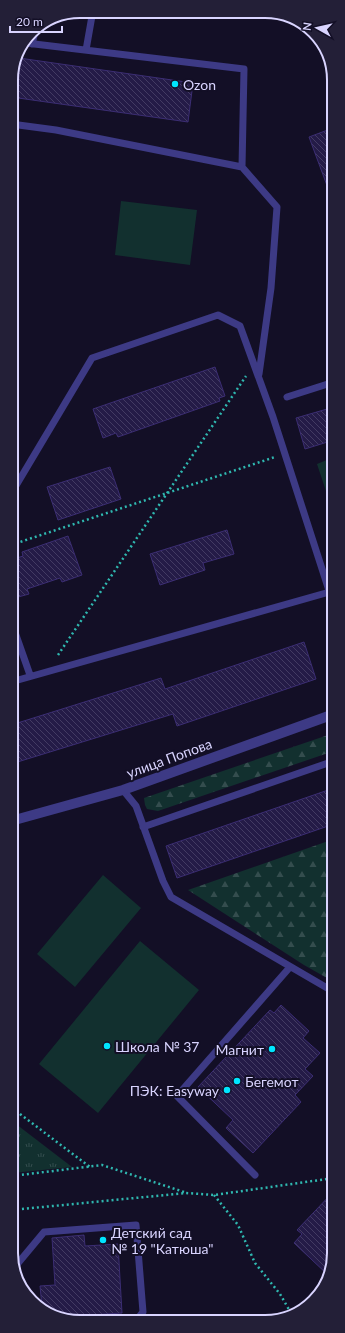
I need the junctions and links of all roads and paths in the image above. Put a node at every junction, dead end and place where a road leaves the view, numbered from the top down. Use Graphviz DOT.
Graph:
graph roads {
  1 [pos="92,18"];
  2 [pos="30,43"];
  3 [pos="86,50"];
  4 [pos="18,125"];
  5 [pos="242,167"];
  6 [pos="254,364"];
  7 [pos="258,375"];
  8 [pos="327,384"];
  9 [pos="286,397"];
  10 [pos="285,454"];
  11 [pos="18,482"];
  12 [pos="167,493"];
  13 [pos="18,543"];
  14 [pos="327,579"];
  15 [pos="327,592"];
  16 [pos="18,641"];
  17 [pos="48,670"];
  18 [pos="30,676"];
  19 [pos="18,680"];
  20 [pos="327,717"];
  21 [pos="327,764"];
  22 [pos="123,790"];
  23 [pos="18,819"];
  24 [pos="143,827"];
  25 [pos="290,967"];
  26 [pos="327,988"];
  27 [pos="18,1113"];
  28 [pos="90,1167"];
  29 [pos="18,1175"];
  30 [pos="255,1175"];
  31 [pos="327,1179"];
  32 [pos="186,1193"];
  33 [pos="214,1195"];
  34 [pos="18,1209"];
  35 [pos="19,1262"];
  36 [pos="289,1310"];
  37 [pos="141,1315"];
  1 -- 3 [label="lane"];
  2 -- 3 [label="lane"];
  3 -- 5 [label="lane"];
  4 -- 5 [label="lane"];
  5 -- 7 [label="lane"];
  6 -- 7 [label="lane"];
  6 -- 11 [label="lane"];
  6 -- 12 [label="path"];
  7 -- 10 [label="lane"];
  8 -- 9 [label="lane"];
  10 -- 12 [label="path"];
  10 -- 14 [label="lane"];
  12 -- 13 [label="path"];
  12 -- 17 [label="path"];
  15 -- 17 [label="lane"];
  16 -- 18 [label="lane"];
  17 -- 18 [label="lane"];
  18 -- 19 [label="lane"];
  20 -- 22 [label="street, улица Попова"];
  21 -- 24 [label="lane"];
  22 -- 23 [label="street, улица Попова"];
  22 -- 24 [label="lane"];
  24 -- 25 [label="lane"];
  25 -- 26 [label="lane"];
  25 -- 30 [label="lane"];
  27 -- 28 [label="path"];
  28 -- 29 [label="path"];
  28 -- 32 [label="path"];
  31 -- 33 [label="path"];
  32 -- 33 [label="path"];
  32 -- 34 [label="path"];
  33 -- 36 [label="path"];
  35 -- 37 [label="lane"];
}
